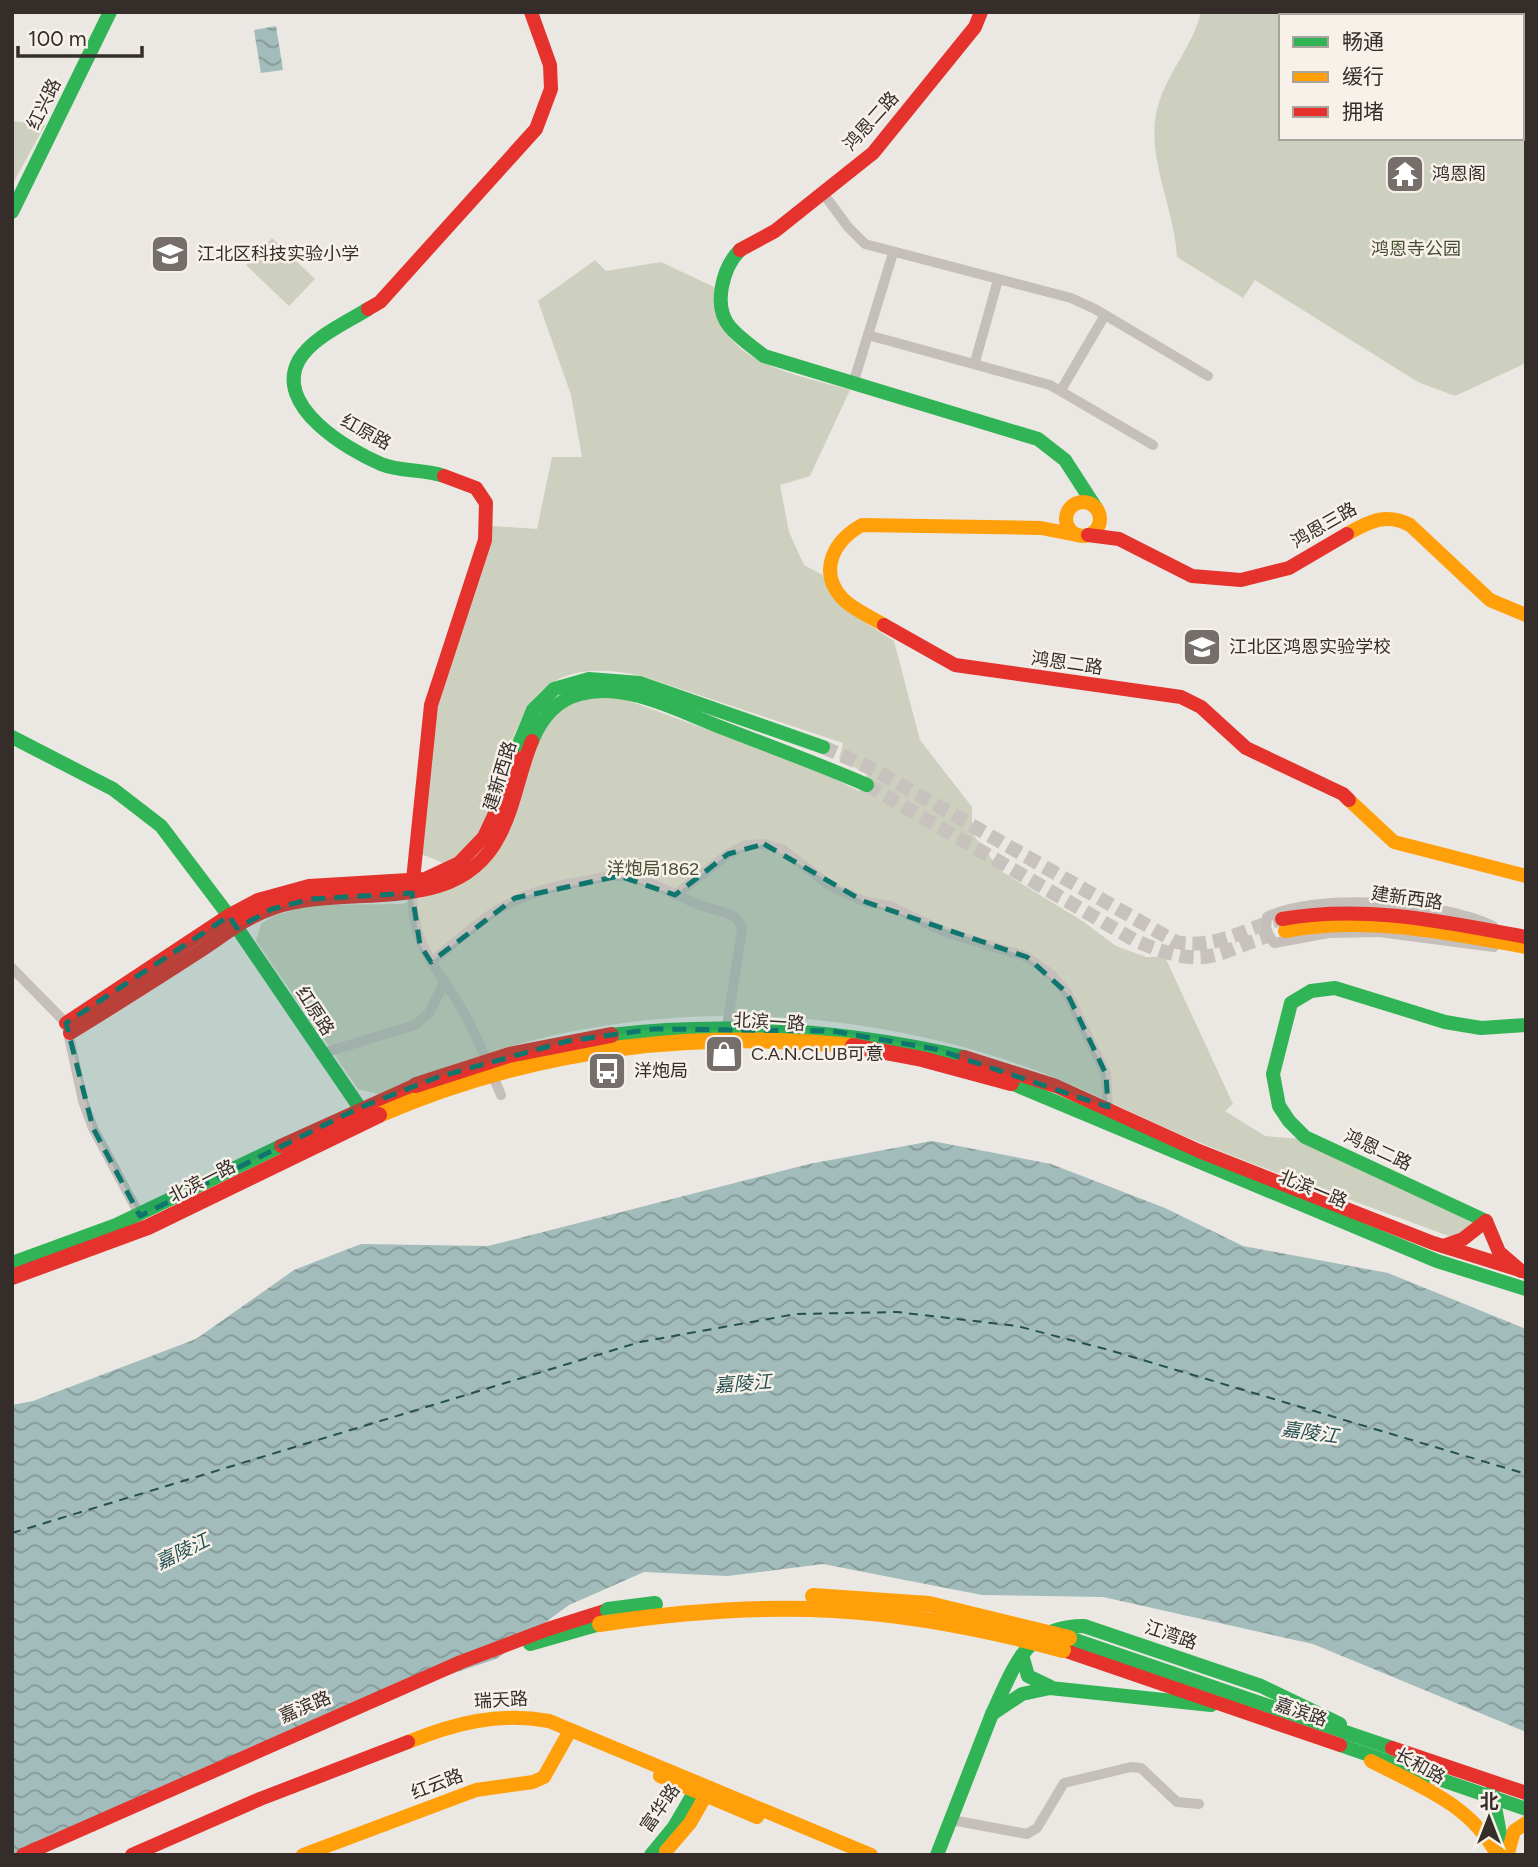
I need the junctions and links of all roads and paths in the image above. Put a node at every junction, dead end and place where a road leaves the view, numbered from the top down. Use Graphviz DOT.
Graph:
graph roads {
  1 [pos="110,12"];
  2 [pos="531,12"];
  3 [pos="981,12"];
  4 [pos="823,193"];
  5 [pos="12,212"];
  6 [pos="893,253"];
  7 [pos="998,280"];
  8 [pos="1105,315"];
  9 [pos="868,335"];
  10 [pos="975,362"];
  11 [pos="1208,376"];
  12 [pos="853,384"];
  13 [pos="1061,390"];
  14 [pos="1153,445"];
  15 [pos="1077,478"];
  16 [pos="1071,508"];
  17 [pos="1097,510"];
  18 [pos="1041,528"];
  19 [pos="1083,535"];
  20 [pos="1119,539"];
  21 [pos="1526,615"];
  22 [pos="12,737"];
  23 [pos="823,747"];
  24 [pos="867,785"];
  25 [pos="1526,876"];
  26 [pos="413,887"];
  27 [pos="675,895"];
  28 [pos="233,922"];
  29 [pos="1509,934"];
  30 [pos="1526,937"];
  31 [pos="1526,948"];
  32 [pos="431,962"];
  33 [pos="12,968"];
  34 [pos="444,983"];
  35 [pos="727,1026"];
  36 [pos="1526,1026"];
  37 [pos="68,1028"];
  38 [pos="320,1054"];
  39 [pos="501,1095"];
  40 [pos="359,1107"];
  41 [pos="1108,1107"];
  42 [pos="140,1216"];
  43 [pos="1486,1221"];
  44 [pos="1443,1246"];
  45 [pos="12,1263"];
  46 [pos="1524,1272"];
  47 [pos="12,1277"];
  48 [pos="1526,1289"];
  49 [pos="604,1617"];
  50 [pos="1066,1644"];
  51 [pos="1022,1653"];
  52 [pos="1067,1688"];
  53 [pos="1227,1707"];
  54 [pos="992,1714"];
  55 [pos="567,1736"];
  56 [pos="1373,1739"];
  57 [pos="1346,1747"];
  58 [pos="1489,1781"];
  59 [pos="703,1790"];
  60 [pos="1526,1793"];
  61 [pos="1494,1797"];
  62 [pos="1199,1804"];
  63 [pos="1526,1809"];
  64 [pos="952,1820"];
  65 [pos="1526,1823"];
  66 [pos="23,1855"];
  67 [pos="47,1855"];
  68 [pos="132,1855"];
  69 [pos="154,1855"];
  70 [pos="303,1855"];
  71 [pos="651,1855"];
  72 [pos="663,1855"];
  73 [pos="847,1855"];
  74 [pos="871,1855"];
  75 [pos="937,1855"];
  76 [pos="1497,1855"];
  77 [pos="1506,1855"];
  1 -- 5 [label="main road, 红兴路"];
  2 -- 26 [label="main road, 红原路"];
  3 -- 4 [label="main road, 鸿恩二路"];
  4 -- 6 [label="street"];
  4 -- 12 [label="main road, 鸿恩二路"];
  6 -- 7 [label="street"];
  6 -- 9 [label="street"];
  7 -- 8 [label="street"];
  7 -- 10 [label="street"];
  8 -- 11 [label="street"];
  8 -- 13 [label="street"];
  9 -- 10 [label="street"];
  9 -- 12 [label="street"];
  10 -- 13 [label="street"];
  12 -- 15 [label="main road, 鸿恩二路"];
  13 -- 14 [label="street"];
  15 -- 16 [label="main road"];
  15 -- 17 [label="main road, 鸿恩二路"];
  16 -- 17 [label="main road"];
  16 -- 18 [label="main road"];
  16 -- 19 [label="main road"];
  17 -- 19 [label="main road"];
  17 -- 20 [label="main road, 鸿恩二路"];
  18 -- 19 [label="main road, 鸿恩二路"];
  18 -- 25 [label="main road, 鸿恩二路"];
  19 -- 20 [label="main road, 鸿恩二路"];
  20 -- 21 [label="main road, 鸿恩三路"];
  22 -- 28 [label="main road, 红原路"];
  23 -- 26 [label="main road, 建新西路"];
  24 -- 26 [label="main road, 建新西路"];
  26 -- 28 [label="main road, 建新西路"];
  26 -- 32 [label="street"];
  27 -- 32 [label="street"];
  27 -- 35 [label="street"];
  27 -- 41 [label="street"];
  28 -- 37 [label="main road, 建新西路"];
  28 -- 38 [label="main road, 红原路"];
  29 -- 30 [label="main road, 建新西路"];
  29 -- 31 [label="main road, 建新西路"];
  29 -- 31 [label="street"];
  32 -- 34 [label="street"];
  33 -- 37 [label="street"];
  34 -- 38 [label="street"];
  34 -- 39 [label="street"];
  35 -- 40 [label="main road, 北滨一路, bridge"];
  35 -- 41 [label="main road, 北滨一路"];
  36 -- 43 [label="main road, 鸿恩二路"];
  37 -- 42 [label="street"];
  38 -- 40 [label="main road, 红原路"];
  40 -- 42 [label="main road, 北滨一路"];
  40 -- 47 [label="main road, 北滨一路, bridge"];
  40 -- 48 [label="main road, 北滨一路, bridge"];
  41 -- 44 [label="main road, 北滨一路"];
  42 -- 45 [label="main road, 北滨一路"];
  43 -- 44 [label="main road"];
  43 -- 46 [label="main road"];
  44 -- 46 [label="main road, 北滨一路"];
  49 -- 50 [label="main road, bridge"];
  49 -- 66 [label="main road, 嘉滨路"];
  49 -- 67 [label="main road, 嘉滨路"];
  50 -- 53 [label="main road, 嘉滨路"];
  50 -- 56 [label="main road, 嘉滨路"];
  51 -- 52 [label="main road"];
  51 -- 54 [label="main road, 江湾路"];
  51 -- 56 [label="main road, 江湾路"];
  52 -- 53 [label="main road"];
  52 -- 54 [label="main road"];
  53 -- 57 [label="main road, 嘉滨路"];
  54 -- 64 [label="main road, 江湾路"];
  55 -- 59 [label="main road, 瑞天路"];
  55 -- 69 [label="main road, 瑞天路"];
  55 -- 70 [label="main road, 红云路"];
  56 -- 58 [label="main road, 嘉滨路"];
  57 -- 61 [label="main road, 嘉滨路"];
  57 -- 76 [label="main road, 长和路"];
  58 -- 60 [label="main road, 嘉滨路"];
  58 -- 61 [label="main road"];
  59 -- 68 [label="main road, 瑞天路"];
  59 -- 71 [label="main road, 富华路"];
  59 -- 72 [label="main road, 富华路"];
  59 -- 73 [label="main road, 瑞天路"];
  59 -- 74 [label="main road, 瑞天路"];
  61 -- 63 [label="main road, 嘉滨路"];
  61 -- 77 [label="main road"];
  62 -- 64 [label="street"];
  64 -- 75 [label="main road, 江湾路"];
  65 -- 77 [label="main road"];
}
